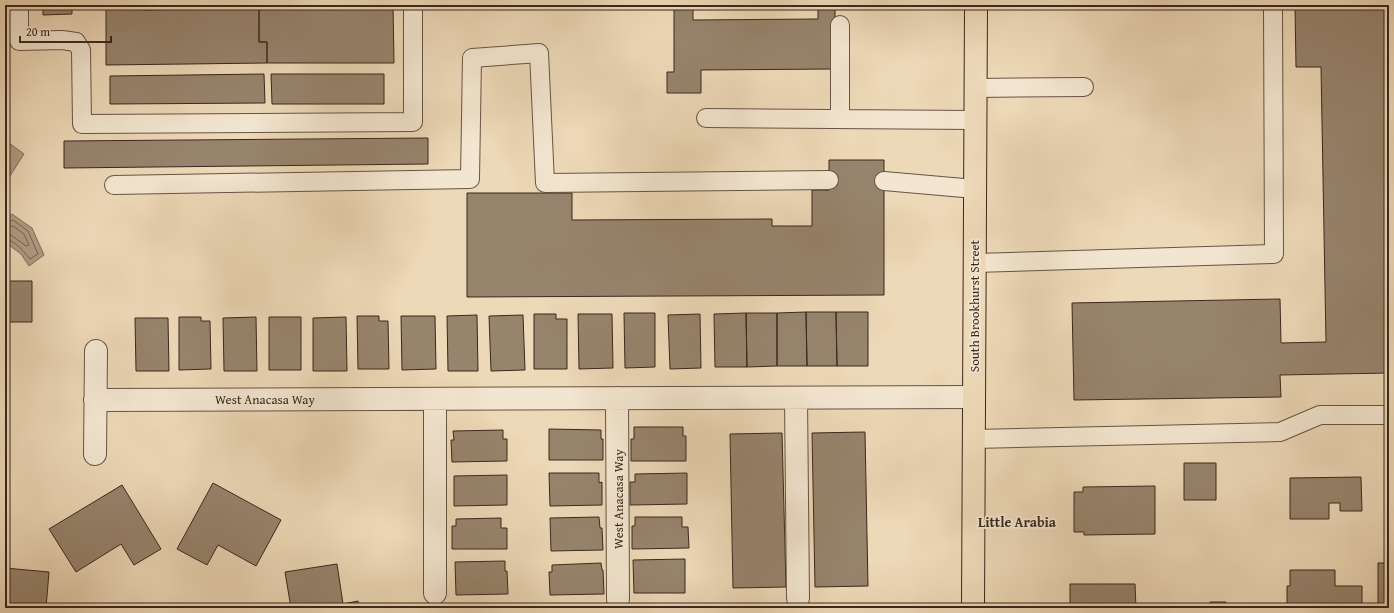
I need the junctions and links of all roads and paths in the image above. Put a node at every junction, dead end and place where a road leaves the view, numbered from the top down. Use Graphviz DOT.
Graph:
graph roads {
  1 [pos="19,5"];
  2 [pos="413,5"];
  3 [pos="976,5"];
  4 [pos="1273,5"];
  5 [pos="840,25"];
  6 [pos="1084,86"];
  7 [pos="975,88"];
  8 [pos="706,118"];
  9 [pos="840,119"];
  10 [pos="975,120"];
  11 [pos="829,180"];
  12 [pos="884,181"];
  13 [pos="114,185"];
  14 [pos="975,189"];
  15 [pos="975,263"];
  16 [pos="96,351"];
  17 [pos="974,397"];
  18 [pos="617,398"];
  19 [pos="796,398"];
  20 [pos="435,399"];
  21 [pos="95,400"];
  22 [pos="1389,415"];
  23 [pos="974,439"];
  24 [pos="95,454"];
  25 [pos="435,593"];
  26 [pos="798,598"];
  27 [pos="618,600"];
  28 [pos="973,608"];
  1 -- 2 [label="lane"];
  3 -- 7 [label="main road, South Brookhurst Street"];
  4 -- 15 [label="lane"];
  5 -- 9 [label="lane"];
  6 -- 7 [label="lane"];
  7 -- 10 [label="main road, South Brookhurst Street"];
  8 -- 9 [label="lane"];
  9 -- 10 [label="lane"];
  10 -- 14 [label="main road, South Brookhurst Street"];
  11 -- 13 [label="lane"];
  12 -- 14 [label="lane"];
  14 -- 15 [label="main road, South Brookhurst Street"];
  15 -- 17 [label="main road, South Brookhurst Street"];
  16 -- 21 [label="street"];
  17 -- 19 [label="street, West Anacasa Way"];
  17 -- 23 [label="main road, South Brookhurst Street"];
  18 -- 19 [label="street, West Anacasa Way"];
  18 -- 20 [label="street, West Anacasa Way"];
  18 -- 27 [label="street, West Anacasa Way"];
  19 -- 26 [label="street"];
  20 -- 21 [label="street, West Anacasa Way"];
  20 -- 25 [label="street"];
  21 -- 24 [label="street"];
  22 -- 23 [label="lane"];
  23 -- 28 [label="main road, South Brookhurst Street"];
}
